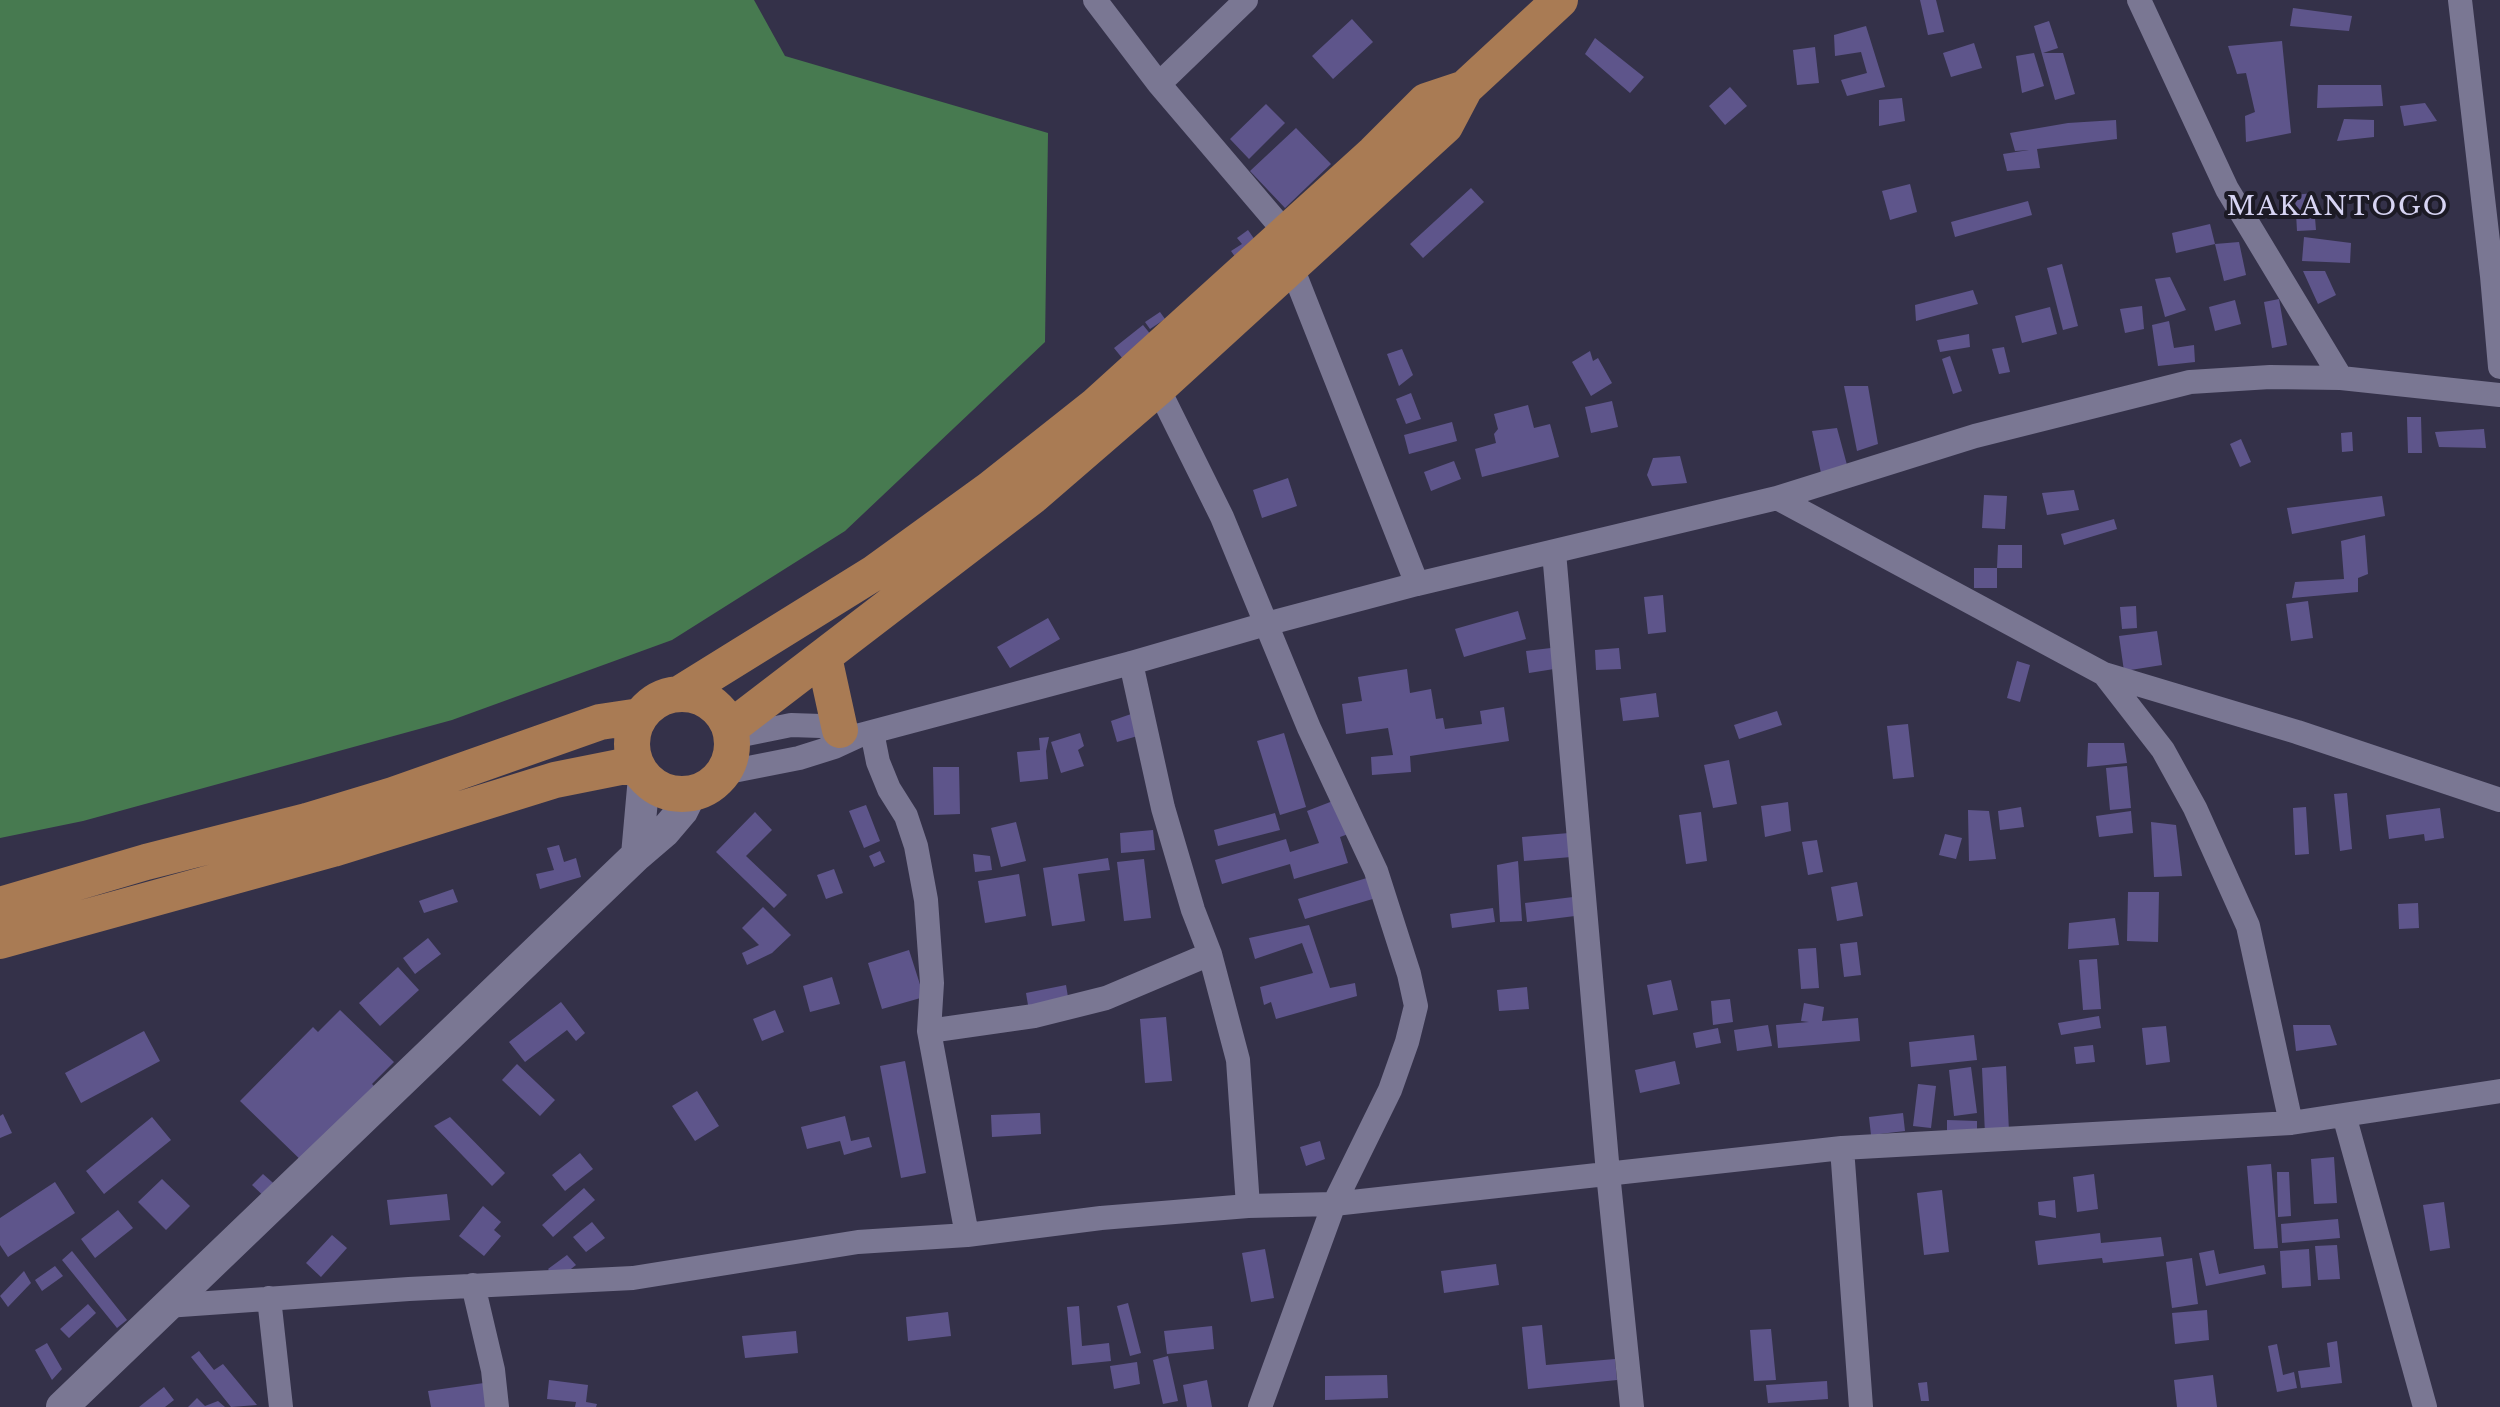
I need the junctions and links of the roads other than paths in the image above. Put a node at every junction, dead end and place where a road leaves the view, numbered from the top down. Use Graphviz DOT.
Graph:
graph roads {
  1 [pos="1095,0"];
  2 [pos="1246,0"];
  3 [pos="1560,0"];
  4 [pos="2139,0"];
  5 [pos="2460,0"];
  6 [pos="1159,84"];
  7 [pos="1288,249"];
  8 [pos="2496,276"];
  9 [pos="2500,367"];
  10 [pos="2341,378"];
  11 [pos="1158,388"];
  12 [pos="2500,395"];
  13 [pos="1777,498"];
  14 [pos="1554,552"];
  15 [pos="1417,584"];
  16 [pos="1266,624"];
  17 [pos="824,657"];
  18 [pos="1131,663"];
  19 [pos="2104,674"];
  20 [pos="679,694"];
  21 [pos="640,716"];
  22 [pos="731,732"];
  23 [pos="857,732"];
  24 [pos="641,772"];
  25 [pos="723,773"];
  26 [pos="691,793"];
  27 [pos="2500,800"];
  28 [pos="637,855"];
  29 [pos="0,905"];
  30 [pos="0,941"];
  31 [pos="1210,954"];
  32 [pos="929,1031"];
  33 [pos="2500,1091"];
  34 [pos="2344,1115"];
  35 [pos="2291,1123"];
  36 [pos="1842,1148"];
  37 [pos="1608,1173"];
  38 [pos="1334,1204"];
  39 [pos="1248,1206"];
  40 [pos="967,1235"];
  41 [pos="473,1285"];
  42 [pos="269,1298"];
  43 [pos="166,1306"];
  44 [pos="62,1407"];
  45 [pos="281,1407"];
  46 [pos="497,1407"];
  47 [pos="1260,1407"];
  48 [pos="1632,1407"];
  49 [pos="1861,1407"];
  50 [pos="2425,1407"];
  1 -- 6 [label="street"];
  2 -- 6 [label="street"];
  3 -- 7 [label="main road"];
  4 -- 10 [label="street"];
  5 -- 8 [label="street"];
  6 -- 7 [label="street"];
  7 -- 11 [label="main road"];
  7 -- 15 [label="street"];
  7 -- 20 [label="main road"];
  8 -- 9 [label="street"];
  10 -- 12 [label="street"];
  10 -- 13 [label="street"];
  11 -- 16 [label="street"];
  11 -- 17 [label="main road"];
  13 -- 14 [label="street"];
  13 -- 19 [label="street"];
  14 -- 15 [label="street"];
  14 -- 37 [label="street"];
  15 -- 16 [label="street"];
  16 -- 18 [label="street"];
  16 -- 38 [label="street"];
  17 -- 22 [label="main road"];
  17 -- 23 [label="main road"];
  18 -- 23 [label="street"];
  18 -- 31 [label="street"];
  19 -- 27 [label="street"];
  19 -- 35 [label="street"];
  20 -- 21 [label="main road"];
  20 -- 22 [label="main road"];
  21 -- 24 [label="main road"];
  21 -- 29 [label="main road"];
  22 -- 23 [label="street"];
  22 -- 25 [label="main road"];
  23 -- 25 [label="street"];
  23 -- 32 [label="street"];
  24 -- 26 [label="main road"];
  24 -- 28 [label="main road"];
  24 -- 30 [label="main road"];
  25 -- 26 [label="main road"];
  26 -- 28 [label="main road"];
  28 -- 43 [label="main road"];
  31 -- 32 [label="street"];
  31 -- 39 [label="street"];
  32 -- 40 [label="street"];
  33 -- 34 [label="street"];
  34 -- 35 [label="street"];
  34 -- 50 [label="street"];
  35 -- 36 [label="street"];
  36 -- 37 [label="street"];
  36 -- 49 [label="street"];
  37 -- 38 [label="street"];
  37 -- 48 [label="street"];
  38 -- 39 [label="street"];
  38 -- 47 [label="street"];
  39 -- 40 [label="street"];
  40 -- 41 [label="street"];
  41 -- 42 [label="street"];
  41 -- 46 [label="street"];
  42 -- 43 [label="street"];
  42 -- 45 [label="street"];
  43 -- 44 [label="main road"];
}
